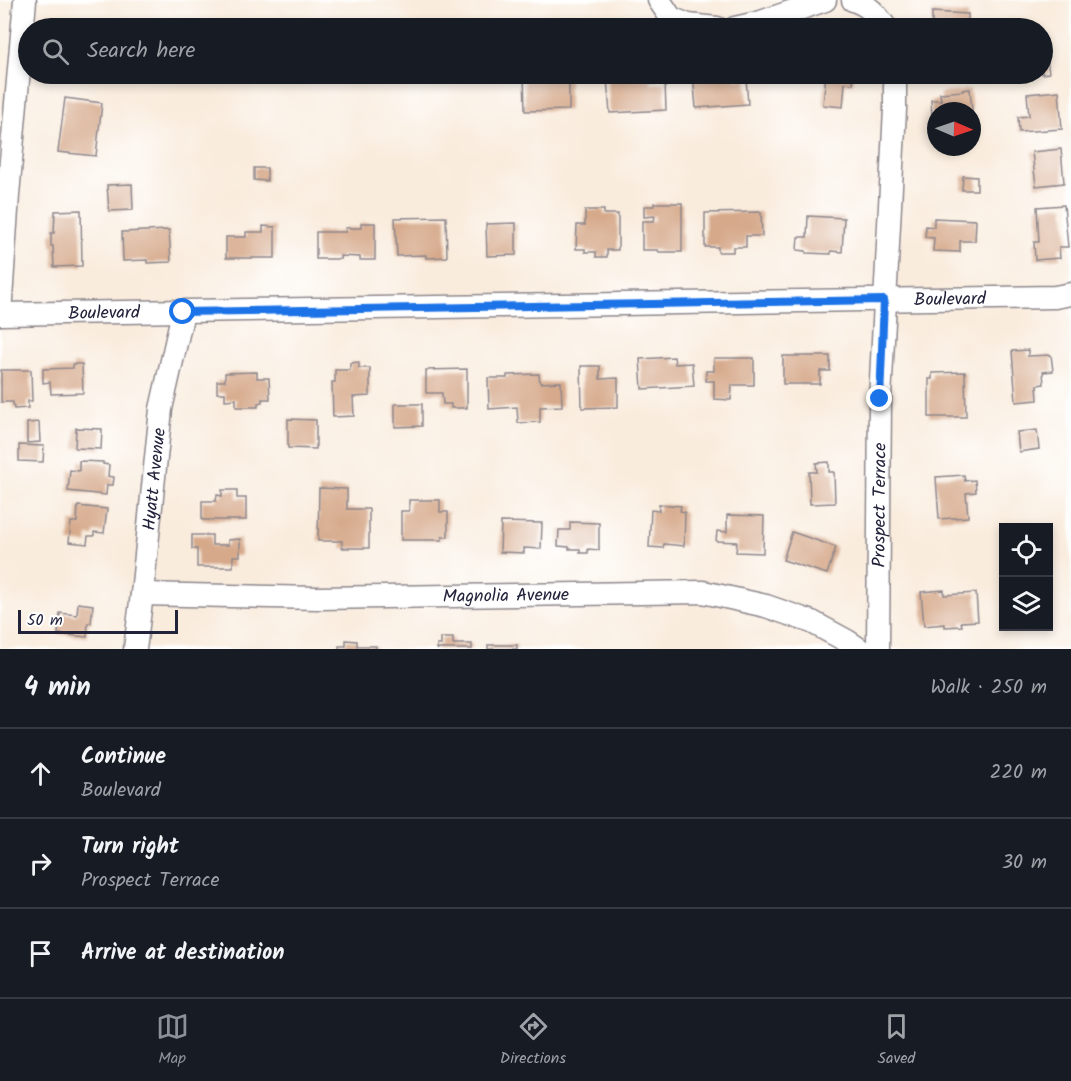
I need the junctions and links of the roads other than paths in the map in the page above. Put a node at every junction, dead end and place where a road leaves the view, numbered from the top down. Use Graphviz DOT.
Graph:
graph roads {
  1 [pos="25,0"];
  2 [pos="659,0"];
  3 [pos="825,0"];
  4 [pos="859,2"];
  5 [pos="23,18"];
  6 [pos="671,18"];
  7 [pos="772,18"];
  8 [pos="879,18"];
  9 [pos="18,65"];
  10 [pos="895,84"];
  11 [pos="4,195"];
  12 [pos="1071,294"];
  13 [pos="884,300"];
  14 [pos="183,312"];
  15 [pos="0,314"];
  16 [pos="142,594"];
  17 [pos="135,649"];
  18 [pos="859,649"];
  19 [pos="878,649"];
  1 -- 5 [label="street"];
  2 -- 6 [label="street"];
  3 -- 7 [label="street"];
  4 -- 8 [label="street"];
  9 -- 11 [label="street"];
  10 -- 13 [label="street, Prospect Terrace"];
  11 -- 15 [label="street"];
  12 -- 13 [label="street, Boulevard"];
  13 -- 14 [label="street, Boulevard"];
  13 -- 19 [label="street, Prospect Terrace"];
  14 -- 15 [label="street, Boulevard"];
  14 -- 16 [label="street, Hyatt Avenue"];
  16 -- 17 [label="street, Hyatt Avenue"];
  16 -- 18 [label="street, Magnolia Avenue"];
}
